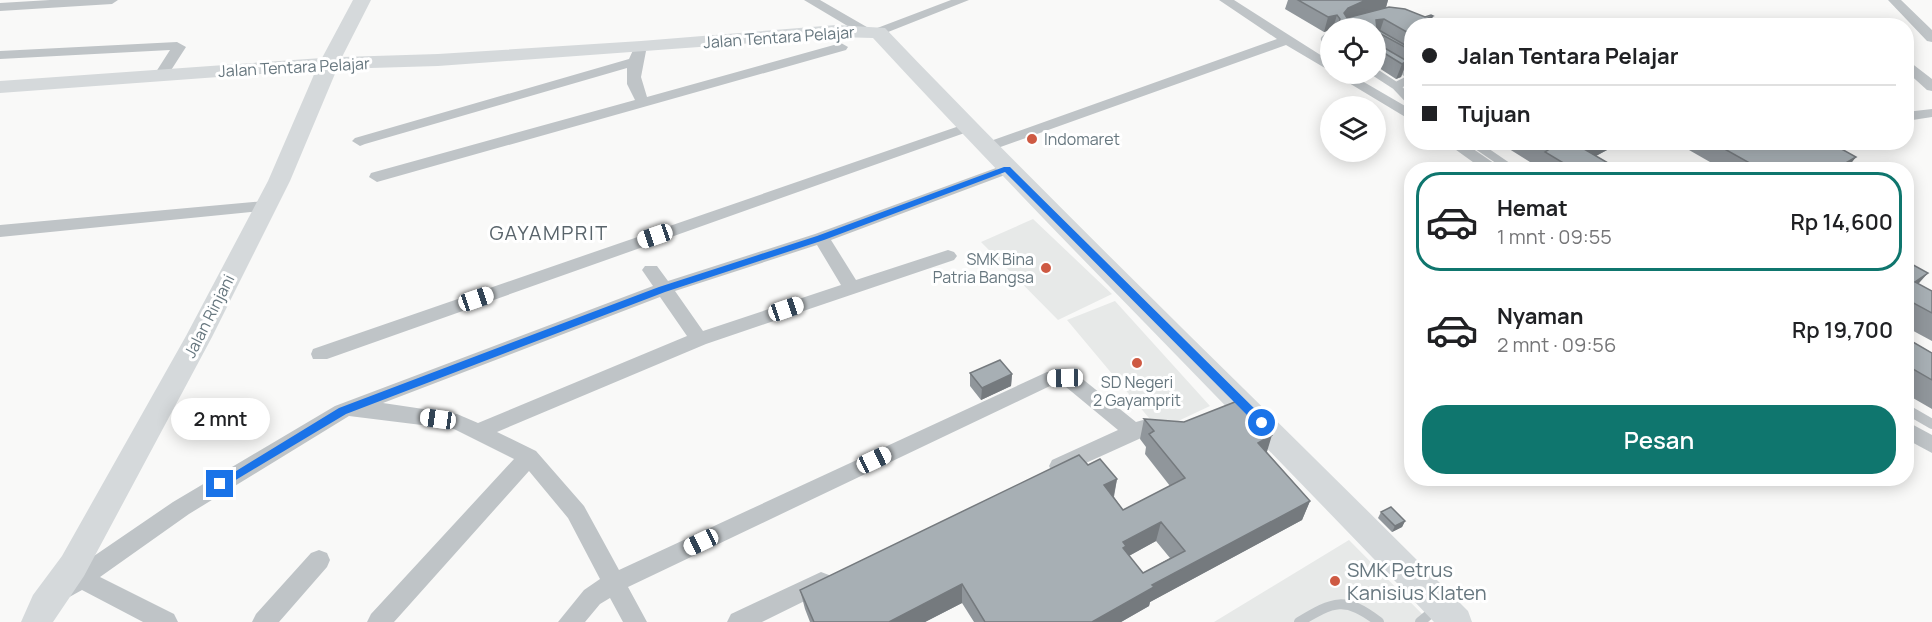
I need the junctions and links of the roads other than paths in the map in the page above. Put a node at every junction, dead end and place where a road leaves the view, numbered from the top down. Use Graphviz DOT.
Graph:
graph roads {
  1 [pos="112,0"];
  2 [pos="362,0"];
  3 [pos="963,0"];
  4 [pos="1225,0"];
  5 [pos="1894,0"];
  6 [pos="820,2"];
  7 [pos="0,7"];
  8 [pos="1912,18"];
  9 [pos="1914,20"];
  10 [pos="872,32"];
  11 [pos="1932,38"];
  12 [pos="1287,40"];
  13 [pos="841,47"];
  14 [pos="638,54"];
  15 [pos="0,55"];
  16 [pos="1320,61"];
  17 [pos="1386,61"];
  18 [pos="329,63"];
  19 [pos="1914,70"];
  20 [pos="1404,72"];
  21 [pos="161,75"];
  22 [pos="1386,80"];
  23 [pos="1404,81"];
  24 [pos="1358,84"];
  25 [pos="1395,86"];
  26 [pos="0,87"];
  27 [pos="1932,87"];
  28 [pos="1404,95"];
  29 [pos="643,101"];
  30 [pos="1404,112"];
  31 [pos="1932,113"];
  32 [pos="1914,116"];
  33 [pos="968,127"];
  34 [pos="360,141"];
  35 [pos="987,147"];
  36 [pos="1465,150"];
  37 [pos="1484,150"];
  38 [pos="1483,162"];
  39 [pos="1501,162"];
  40 [pos="1007,169"];
  41 [pos="378,177"];
  42 [pos="265,206"];
  43 [pos="0,231"];
  44 [pos="820,238"];
  45 [pos="948,256"];
  46 [pos="651,270"];
  47 [pos="851,287"];
  48 [pos="662,290"];
  49 [pos="699,339"];
  50 [pos="320,354"];
  51 [pos="342,411"];
  52 [pos="1914,414"];
  53 [pos="1932,424"];
  54 [pos="480,431"];
  55 [pos="1133,431"];
  56 [pos="1164,432"];
  57 [pos="1914,434"];
  58 [pos="1932,445"];
  59 [pos="528,457"];
  60 [pos="1038,476"];
  61 [pos="319,560"];
  62 [pos="836,574"];
  63 [pos="80,578"];
  64 [pos="615,582"];
  65 [pos="40,614"];
  66 [pos="1448,614"];
  67 [pos="166,622"];
  68 [pos="264,622"];
  69 [pos="379,622"];
  70 [pos="570,622"];
  71 [pos="635,622"];
  72 [pos="739,622"];
  73 [pos="1299,622"];
  74 [pos="1379,622"];
  75 [pos="1420,622"];
  1 -- 7 [label="street"];
  2 -- 18 [label="main road, Jalan Rinjani"];
  3 -- 10 [label="street"];
  4 -- 12 [label="street"];
  5 -- 8 [label="street"];
  6 -- 10 [label="street"];
  9 -- 11 [label="street"];
  10 -- 14 [label="main road, Jalan Tentara Pelajar"];
  10 -- 33 [label="main road, Jalan Tentara Pelajar"];
  12 -- 16 [label="street"];
  12 -- 35 [label="street"];
  13 -- 29 [label="street"];
  14 -- 18 [label="main road, Jalan Tentara Pelajar"];
  14 -- 29 [label="street"];
  14 -- 34 [label="street"];
  15 -- 21 [label="street"];
  17 -- 20 [label="lane"];
  18 -- 21 [label="main road, Jalan Tentara Pelajar"];
  18 -- 42 [label="main road, Jalan Rinjani"];
  19 -- 27 [label="street"];
  21 -- 26 [label="main road, Jalan Tentara Pelajar"];
  22 -- 25 [label="lane"];
  23 -- 25 [label="lane"];
  24 -- 30 [label="street"];
  25 -- 28 [label="lane"];
  29 -- 41 [label="street"];
  31 -- 32 [label="street"];
  33 -- 35 [label="main road, Jalan Tentara Pelajar"];
  33 -- 50 [label="street"];
  35 -- 40 [label="main road, Jalan Tentara Pelajar"];
  36 -- 38 [label="street"];
  37 -- 39 [label="lane"];
  40 -- 44 [label="street"];
  40 -- 66 [label="main road, Jalan Tentara Pelajar"];
  42 -- 43 [label="street"];
  42 -- 65 [label="main road, Jalan Rinjani"];
  44 -- 47 [label="street"];
  44 -- 48 [label="street"];
  45 -- 47 [label="street"];
  46 -- 48 [label="street"];
  47 -- 49 [label="street"];
  48 -- 49 [label="street"];
  48 -- 51 [label="street"];
  49 -- 54 [label="street"];
  51 -- 54 [label="street"];
  51 -- 63 [label="street"];
  52 -- 53 [label="lane"];
  54 -- 59 [label="street"];
  55 -- 56 [label="street"];
  55 -- 60 [label="street"];
  55 -- 64 [label="street"];
  57 -- 58 [label="street"];
  59 -- 64 [label="street"];
  59 -- 69 [label="street"];
  61 -- 68 [label="street"];
  62 -- 72 [label="street"];
  63 -- 65 [label="street"];
  63 -- 67 [label="street"];
  64 -- 70 [label="street"];
  64 -- 71 [label="street"];
  66 -- 75 [label="lane"];
  73 -- 74 [label="lane"];
}
